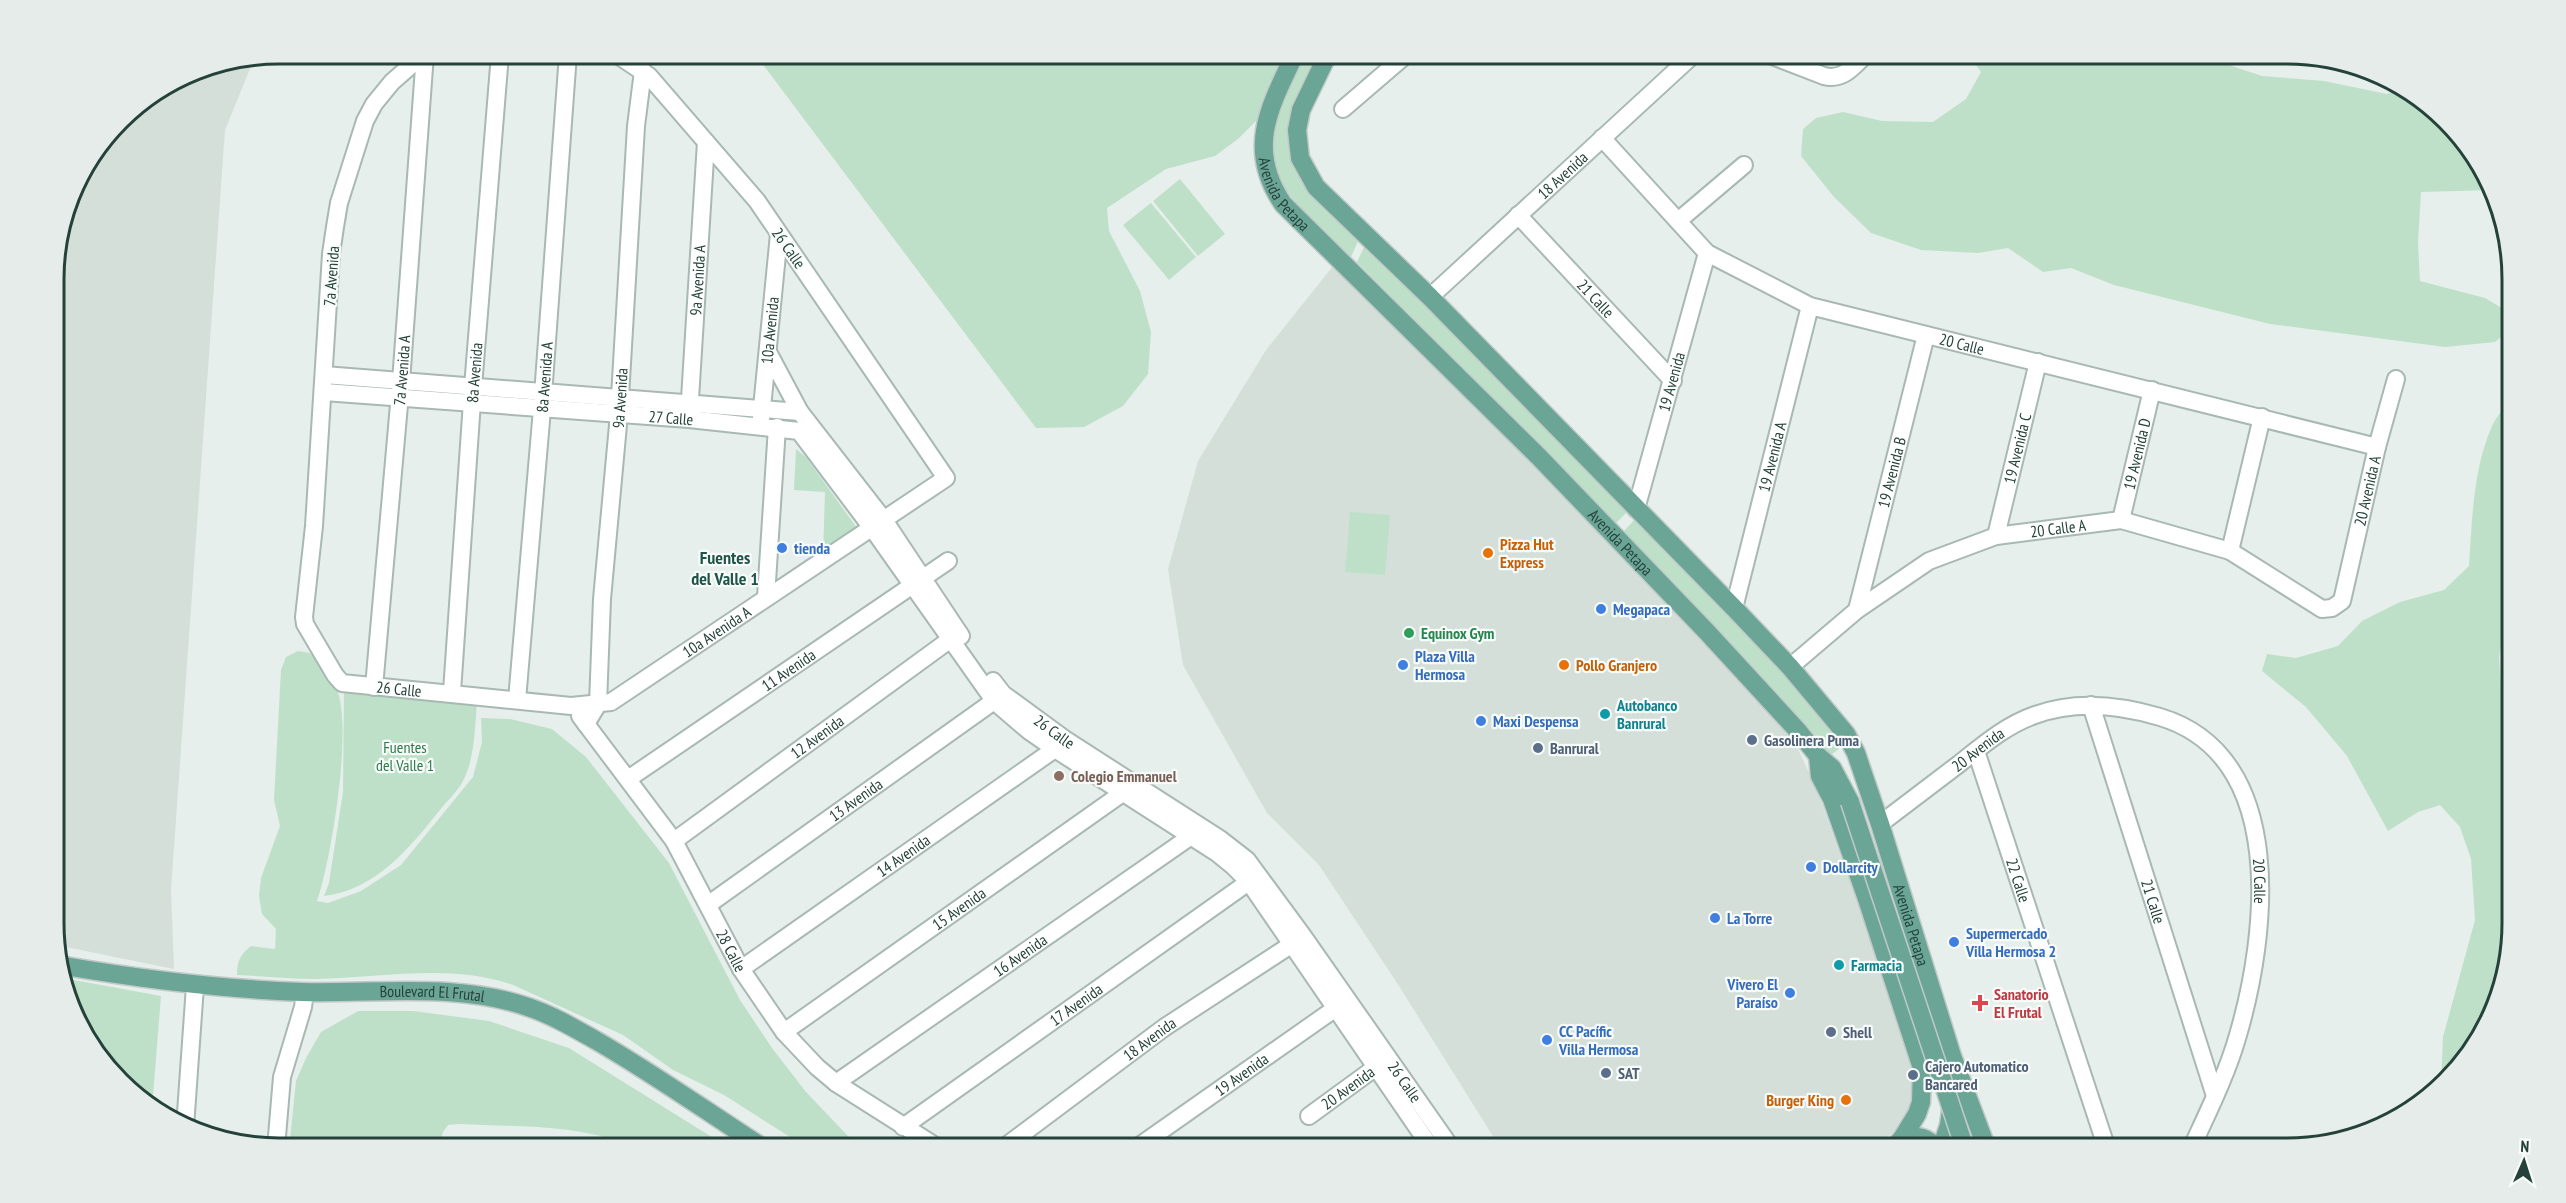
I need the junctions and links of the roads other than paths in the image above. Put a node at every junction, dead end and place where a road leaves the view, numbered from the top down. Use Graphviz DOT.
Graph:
graph roads {
  1 [pos="413,64"];
  2 [pos="424,64"];
  3 [pos="499,64"];
  4 [pos="567,64"];
  5 [pos="632,64"];
  6 [pos="1290,64"];
  7 [pos="1323,64"];
  8 [pos="1395,64"];
  9 [pos="1683,64"];
  10 [pos="1793,64"];
  11 [pos="1856,64"];
  12 [pos="643,71"];
  13 [pos="1343,109"];
  14 [pos="1602,138"];
  15 [pos="706,142"];
  16 [pos="1744,165"];
  17 [pos="1518,215"];
  18 [pos="1678,221"];
  19 [pos="779,234"];
  20 [pos="1707,253"];
  21 [pos="1430,297"];
  22 [pos="1810,306"];
  23 [pos="1926,335"];
  24 [pos="768,352"];
  25 [pos="2038,362"];
  26 [pos="324,375"];
  27 [pos="2396,379"];
  28 [pos="1673,381"];
  29 [pos="473,387"];
  30 [pos="2152,390"];
  31 [pos="400,391"];
  32 [pos="324,392"];
  33 [pos="542,401"];
  34 [pos="472,404"];
  35 [pos="619,406"];
  36 [pos="762,408"];
  37 [pos="689,412"];
  38 [pos="800,412"];
  39 [pos="2262,417"];
  40 [pos="769,426"];
  41 [pos="803,434"];
  42 [pos="2378,447"];
  43 [pos="937,463"];
  44 [pos="1636,509"];
  45 [pos="2121,520"];
  46 [pos="878,524"];
  47 [pos="314,526"];
  48 [pos="1613,534"];
  49 [pos="1996,536"];
  50 [pos="2230,551"];
  51 [pos="948,561"];
  52 [pos="917,581"];
  53 [pos="766,597"];
  54 [pos="2342,601"];
  55 [pos="1734,608"];
  56 [pos="1857,610"];
  57 [pos="954,636"];
  58 [pos="1790,667"];
  59 [pos="374,687"];
  60 [pos="452,692"];
  61 [pos="623,695"];
  62 [pos="999,698"];
  63 [pos="517,700"];
  64 [pos="598,704"];
  65 [pos="2091,705"];
  66 [pos="571,706"];
  67 [pos="586,724"];
  68 [pos="1060,745"];
  69 [pos="1976,751"];
  70 [pos="1818,756"];
  71 [pos="628,779"];
  72 [pos="1128,789"];
  73 [pos="1880,824"];
  74 [pos="1196,832"];
  75 [pos="674,841"];
  76 [pos="1254,879"];
  77 [pos="709,904"];
  78 [pos="1297,941"];
  79 [pos="69,967"];
  80 [pos="741,969"];
  81 [pos="195,986"];
  82 [pos="305,992"];
  83 [pos="1342,1004"];
  84 [pos="784,1032"];
  85 [pos="1952,1056"];
  86 [pos="1382,1063"];
  87 [pos="836,1083"];
  88 [pos="1953,1084"];
  89 [pos="1922,1086"];
  90 [pos="2215,1096"];
  91 [pos="185,1116"];
  92 [pos="1309,1116"];
  93 [pos="903,1127"];
  94 [pos="277,1138"];
  95 [pos="748,1138"];
  96 [pos="922,1138"];
  97 [pos="1017,1138"];
  98 [pos="1151,1138"];
  99 [pos="1426,1138"];
  100 [pos="1443,1138"];
  101 [pos="1901,1138"];
  102 [pos="1944,1138"];
  103 [pos="1961,1138"];
  104 [pos="1983,1138"];
  105 [pos="2103,1138"];
  106 [pos="2197,1138"];
  1 -- 26 [label="street, 7a Avenida"];
  2 -- 31 [label="street, 7a Avenida A"];
  3 -- 29 [label="street, 8a Avenida"];
  4 -- 33 [label="street, 8a Avenida A"];
  5 -- 12 [label="street, 26 Calle"];
  6 -- 48 [label="main road, Avenida Petapa"];
  7 -- 21 [label="main road, Avenida Petapa"];
  8 -- 13 [label="street"];
  9 -- 14 [label="street, 18 Avenida"];
  10 -- 11 [label="street"];
  12 -- 15 [label="street, 26 Calle"];
  12 -- 35 [label="street, 9a Avenida"];
  14 -- 17 [label="street, 18 Avenida"];
  14 -- 18 [label="street, 20 Calle"];
  15 -- 19 [label="street, 26 Calle"];
  15 -- 37 [label="street, 9a Avenida A"];
  16 -- 18 [label="street"];
  17 -- 21 [label="street, 18 Avenida"];
  17 -- 28 [label="street, 21 Calle"];
  18 -- 20 [label="street, 20 Calle"];
  19 -- 24 [label="street, 10a Avenida"];
  19 -- 43 [label="street, 26 Calle"];
  20 -- 22 [label="street, 20 Calle"];
  20 -- 28 [label="street, 19 Avenida"];
  21 -- 44 [label="main road, Avenida Petapa"];
  22 -- 23 [label="street, 20 Calle"];
  22 -- 55 [label="street, 19 Avenida A"];
  23 -- 25 [label="street, 20 Calle"];
  23 -- 56 [label="street, 19 Avenida B"];
  24 -- 36 [label="street, 10a Avenida"];
  24 -- 38 [label="street, 26 Calle"];
  25 -- 30 [label="street, 20 Calle"];
  25 -- 49 [label="street, 19 Avenida C"];
  26 -- 31 [label="street, 27 Calle"];
  26 -- 32 [label="street, 7a Avenida"];
  27 -- 42 [label="street, 20 Avenida A"];
  28 -- 44 [label="street, 19 Avenida"];
  29 -- 31 [label="street, 27 Calle"];
  29 -- 33 [label="street, 27 Calle"];
  29 -- 34 [label="street, 8a Avenida"];
  30 -- 39 [label="street, 20 Calle"];
  30 -- 45 [label="street, 19 Avenida D"];
  31 -- 32 [label="street, 27 Calle"];
  31 -- 34 [label="street, 27 Calle"];
  31 -- 59 [label="street, 7a Avenida A"];
  32 -- 47 [label="street, 7a Avenida"];
  33 -- 34 [label="street, 27 Calle"];
  33 -- 35 [label="street, 27 Calle"];
  33 -- 63 [label="street, 8a Avenida A"];
  34 -- 60 [label="street, 8a Avenida"];
  35 -- 37 [label="street, 27 Calle"];
  35 -- 64 [label="street, 9a Avenida"];
  36 -- 37 [label="street, 27 Calle"];
  36 -- 38 [label="street, 27 Calle"];
  36 -- 40 [label="street, 10a Avenida"];
  37 -- 40 [label="street, 27 Calle"];
  38 -- 46 [label="street, 26 Calle"];
  39 -- 42 [label="street, 20 Calle"];
  39 -- 50 [label="street"];
  40 -- 41 [label="street, 27 Calle"];
  40 -- 53 [label="street, 10a Avenida"];
  41 -- 46 [label="street, 26 Calle"];
  42 -- 54 [label="street, 20 Avenida A"];
  43 -- 46 [label="street, 10a Avenida A"];
  44 -- 48 [label="main road"];
  44 -- 55 [label="main road, Avenida Petapa"];
  45 -- 49 [label="street, 20 Calle A"];
  45 -- 50 [label="street, 20 Calle A"];
  46 -- 52 [label="street, 26 Calle"];
  46 -- 53 [label="street, 10a Avenida A"];
  47 -- 59 [label="street, 26 Calle"];
  48 -- 70 [label="main road, Avenida Petapa"];
  49 -- 56 [label="street, 20 Calle A"];
  50 -- 54 [label="street, 20 Calle A"];
  51 -- 52 [label="street, 11 Avenida"];
  52 -- 57 [label="street, 26 Calle"];
  52 -- 71 [label="street, 11 Avenida"];
  53 -- 61 [label="street, 10a Avenida A"];
  55 -- 58 [label="main road, Avenida Petapa"];
  56 -- 58 [label="street, 20 Calle A"];
  57 -- 62 [label="street, 26 Calle"];
  57 -- 75 [label="street, 12 Avenida"];
  58 -- 73 [label="main road, Avenida Petapa"];
  59 -- 60 [label="street, 26 Calle"];
  60 -- 63 [label="street, 26 Calle"];
  61 -- 64 [label="street, 26 Calle"];
  62 -- 68 [label="street, 26 Calle"];
  62 -- 77 [label="street, 13 Avenida"];
  63 -- 66 [label="street, 26 Calle"];
  64 -- 66 [label="street, 26 Calle"];
  64 -- 67 [label="street, 9a Avenida"];
  65 -- 69 [label="street, 20 Avenida"];
  65 -- 90 [label="street, 21 Calle"];
  65 -- 90 [label="street, 20 Calle"];
  66 -- 67 [label="street, 28 Calle"];
  67 -- 71 [label="street, 28 Calle"];
  68 -- 72 [label="street, 26 Calle"];
  68 -- 80 [label="street, 14 Avenida"];
  69 -- 73 [label="street, 20 Avenida"];
  69 -- 105 [label="street, 22 Calle"];
  70 -- 89 [label="main road, Avenida Petapa"];
  70 -- 103 [label="main road, bridge"];
  71 -- 75 [label="street, 28 Calle"];
  72 -- 74 [label="street, 26 Calle"];
  72 -- 84 [label="street, 15 Avenida"];
  73 -- 85 [label="main road, Avenida Petapa"];
  74 -- 76 [label="street, 26 Calle"];
  74 -- 87 [label="street, 16 Avenida"];
  75 -- 77 [label="street, 28 Calle"];
  76 -- 78 [label="street, 26 Calle"];
  76 -- 93 [label="street, 17 Avenida"];
  77 -- 80 [label="street, 28 Calle"];
  78 -- 83 [label="street, 26 Calle"];
  78 -- 97 [label="street, 18 Avenida"];
  79 -- 81 [label="main road, Boulevard El Frutal"];
  80 -- 84 [label="street, 28 Calle"];
  81 -- 82 [label="main road, Boulevard El Frutal"];
  81 -- 91 [label="street"];
  82 -- 94 [label="street"];
  82 -- 95 [label="main road, Boulevard El Frutal"];
  83 -- 86 [label="street, 26 Calle"];
  83 -- 98 [label="street, 19 Avenida"];
  84 -- 87 [label="street, 28 Calle"];
  85 -- 88 [label="main road"];
  85 -- 104 [label="main road"];
  86 -- 92 [label="street, 20 Avenida"];
  86 -- 99 [label="street, 26 Calle"];
  86 -- 100 [label="street, 26 Calle"];
  87 -- 93 [label="street, 28 Calle"];
  88 -- 89 [label="main road"];
  88 -- 102 [label="main road"];
  89 -- 101 [label="main road"];
  90 -- 106 [label="street, 20 Calle"];
  93 -- 96 [label="street, 28 Calle"];
}
